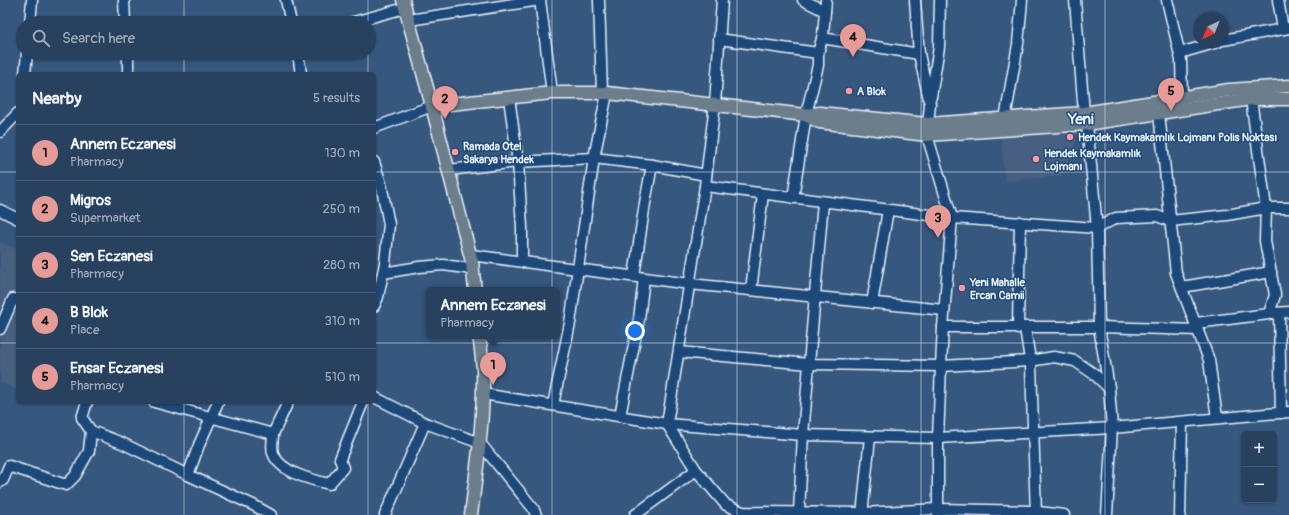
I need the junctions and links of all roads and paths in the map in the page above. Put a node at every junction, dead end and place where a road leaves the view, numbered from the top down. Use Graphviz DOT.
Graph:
graph roads {
  1 [pos="32,0"];
  2 [pos="124,0"];
  3 [pos="286,0"];
  4 [pos="540,0"];
  5 [pos="599,0"];
  6 [pos="722,0"];
  7 [pos="803,0"];
  8 [pos="826,0"];
  9 [pos="915,0"];
  10 [pos="940,0"];
  11 [pos="1022,0"];
  12 [pos="1075,0"];
  13 [pos="1167,0"];
  14 [pos="1278,0"];
  15 [pos="405,9"];
  16 [pos="825,11"];
  17 [pos="31,16"];
  18 [pos="125,16"];
  19 [pos="289,16"];
  20 [pos="376,16"];
  21 [pos="1286,28"];
  22 [pos="822,38"];
  23 [pos="720,39"];
  24 [pos="1229,39"];
  25 [pos="1197,48"];
  26 [pos="818,53"];
  27 [pos="1180,53"];
  28 [pos="919,54"];
  29 [pos="26,60"];
  30 [pos="128,60"];
  31 [pos="299,60"];
  32 [pos="25,72"];
  33 [pos="128,72"];
  34 [pos="301,72"];
  35 [pos="1289,86"];
  36 [pos="552,93"];
  37 [pos="604,93"];
  38 [pos="1182,97"];
  39 [pos="509,98"];
  40 [pos="1251,99"];
  41 [pos="1289,99"];
  42 [pos="715,104"];
  43 [pos="930,104"];
  44 [pos="432,106"];
  45 [pos="806,114"];
  46 [pos="1159,114"];
  47 [pos="16,115"];
  48 [pos="1085,118"];
  49 [pos="1005,119"];
  50 [pos="376,127"];
  51 [pos="927,130"];
  52 [pos="0,132"];
  53 [pos="594,158"];
  54 [pos="518,162"];
  55 [pos="652,165"];
  56 [pos="376,168"];
  57 [pos="449,170"];
  58 [pos="706,175"];
  59 [pos="705,186"];
  60 [pos="763,194"];
  61 [pos="793,198"];
  62 [pos="823,202"];
  63 [pos="1266,208"];
  64 [pos="1289,208"];
  65 [pos="0,210"];
  66 [pos="888,210"];
  67 [pos="16,217"];
  68 [pos="952,218"];
  69 [pos="1170,221"];
  70 [pos="1020,222"];
  71 [pos="1097,228"];
  72 [pos="471,255"];
  73 [pos="522,262"];
  74 [pos="473,269"];
  75 [pos="577,269"];
  76 [pos="1271,272"];
  77 [pos="383,273"];
  78 [pos="639,277"];
  79 [pos="690,284"];
  80 [pos="475,287"];
  81 [pos="1182,287"];
  82 [pos="751,290"];
  83 [pos="816,297"];
  84 [pos="16,300"];
  85 [pos="376,302"];
  86 [pos="872,302"];
  87 [pos="944,310"];
  88 [pos="1279,313"];
  89 [pos="943,327"];
  90 [pos="1099,327"];
  91 [pos="1197,327"];
  92 [pos="1022,328"];
  93 [pos="0,329"];
  94 [pos="480,339"];
  95 [pos="679,352"];
  96 [pos="1030,361"];
  97 [pos="808,364"];
  98 [pos="941,366"];
  99 [pos="1109,388"];
  100 [pos="483,394"];
  101 [pos="376,398"];
  102 [pos="86,404"];
  103 [pos="162,404"];
  104 [pos="217,404"];
  105 [pos="287,404"];
  106 [pos="362,404"];
  107 [pos="553,405"];
  108 [pos="1285,412"];
  109 [pos="212,416"];
  110 [pos="620,416"];
  111 [pos="1217,418"];
  112 [pos="1182,422"];
  113 [pos="425,423"];
  114 [pos="667,424"];
  115 [pos="1112,428"];
  116 [pos="91,431"];
  117 [pos="1033,433"];
  118 [pos="274,434"];
  119 [pos="803,435"];
  120 [pos="870,436"];
  121 [pos="938,438"];
  122 [pos="480,443"];
  123 [pos="696,470"];
  124 [pos="188,475"];
  125 [pos="0,482"];
  126 [pos="726,505"];
  127 [pos="800,512"];
  128 [pos="938,512"];
  129 [pos="1036,513"];
  130 [pos="639,514"];
  131 [pos="862,514"];
  132 [pos="271,515"];
  133 [pos="385,515"];
  134 [pos="471,515"];
  135 [pos="536,515"];
  136 [pos="734,515"];
  137 [pos="1064,515"];
  138 [pos="1107,515"];
  139 [pos="1180,515"];
  1 -- 17 [label="street"];
  2 -- 18 [label="street"];
  3 -- 19 [label="street"];
  4 -- 15 [label="street"];
  4 -- 36 [label="street"];
  5 -- 37 [label="street"];
  6 -- 23 [label="street"];
  7 -- 16 [label="street"];
  8 -- 16 [label="street"];
  9 -- 28 [label="street"];
  10 -- 43 [label="street"];
  11 -- 49 [label="street"];
  12 -- 48 [label="street"];
  13 -- 27 [label="street"];
  14 -- 21 [label="street"];
  15 -- 20 [label="street"];
  15 -- 44 [label="main road"];
  16 -- 22 [label="street"];
  21 -- 24 [label="street"];
  22 -- 26 [label="street"];
  22 -- 28 [label="street"];
  23 -- 26 [label="street"];
  23 -- 42 [label="street"];
  25 -- 27 [label="street"];
  26 -- 45 [label="street"];
  27 -- 38 [label="street"];
  28 -- 43 [label="street"];
  29 -- 32 [label="street"];
  30 -- 33 [label="street"];
  31 -- 34 [label="street"];
  35 -- 38 [label="main road"];
  36 -- 37 [label="main road"];
  36 -- 39 [label="main road"];
  37 -- 42 [label="main road"];
  37 -- 53 [label="street"];
  38 -- 48 [label="main road"];
  39 -- 44 [label="main road"];
  39 -- 54 [label="street"];
  40 -- 41 [label="main road"];
  40 -- 46 [label="main road"];
  40 -- 63 [label="street"];
  42 -- 45 [label="main road"];
  42 -- 58 [label="street"];
  43 -- 51 [label="street"];
  44 -- 50 [label="street"];
  44 -- 57 [label="main road"];
  45 -- 51 [label="main road"];
  45 -- 61 [label="street"];
  46 -- 48 [label="main road"];
  46 -- 69 [label="street"];
  47 -- 52 [label="street"];
  48 -- 49 [label="main road"];
  48 -- 51 [label="main road"];
  48 -- 71 [label="street"];
  49 -- 51 [label="main road"];
  51 -- 68 [label="street"];
  53 -- 54 [label="street"];
  53 -- 55 [label="street"];
  53 -- 75 [label="street"];
  54 -- 57 [label="street"];
  54 -- 73 [label="street"];
  55 -- 58 [label="street"];
  55 -- 78 [label="street"];
  56 -- 77 [label="street"];
  57 -- 72 [label="main road"];
  58 -- 59 [label="street"];
  59 -- 60 [label="street"];
  59 -- 79 [label="street"];
  60 -- 61 [label="street"];
  60 -- 82 [label="street"];
  61 -- 62 [label="street"];
  62 -- 66 [label="street"];
  62 -- 83 [label="street"];
  63 -- 64 [label="street"];
  63 -- 69 [label="street"];
  63 -- 76 [label="street"];
  65 -- 67 [label="street"];
  66 -- 68 [label="street"];
  66 -- 86 [label="street"];
  68 -- 70 [label="street"];
  68 -- 87 [label="street"];
  69 -- 71 [label="street"];
  69 -- 81 [label="street"];
  70 -- 71 [label="street"];
  70 -- 92 [label="street"];
  71 -- 90 [label="street"];
  72 -- 73 [label="street"];
  72 -- 74 [label="main road"];
  73 -- 75 [label="street"];
  74 -- 77 [label="street"];
  74 -- 80 [label="main road"];
  75 -- 78 [label="street"];
  75 -- 107 [label="street"];
  76 -- 81 [label="street"];
  76 -- 88 [label="street"];
  77 -- 85 [label="street"];
  78 -- 79 [label="street"];
  78 -- 110 [label="street"];
  79 -- 82 [label="street"];
  79 -- 95 [label="street"];
  81 -- 91 [label="street"];
  82 -- 83 [label="street"];
  83 -- 86 [label="street"];
  83 -- 97 [label="street"];
  84 -- 93 [label="street"];
  86 -- 87 [label="street"];
  87 -- 89 [label="street"];
  88 -- 91 [label="street"];
  88 -- 108 [label="street"];
  89 -- 92 [label="street"];
  89 -- 98 [label="street"];
  90 -- 91 [label="street"];
  90 -- 92 [label="street"];
  90 -- 99 [label="street"];
  91 -- 111 [label="street"];
  92 -- 96 [label="street"];
  94 -- 100 [label="main road"];
  95 -- 97 [label="street"];
  95 -- 114 [label="street"];
  96 -- 98 [label="street"];
  96 -- 99 [label="street"];
  96 -- 117 [label="street"];
  97 -- 98 [label="street"];
  97 -- 119 [label="street"];
  98 -- 121 [label="street"];
  99 -- 115 [label="street"];
  100 -- 107 [label="street"];
  100 -- 122 [label="main road"];
  101 -- 113 [label="street"];
  102 -- 116 [label="street"];
  103 -- 109 [label="street"];
  104 -- 109 [label="street"];
  105 -- 118 [label="street"];
  106 -- 118 [label="street"];
  107 -- 110 [label="street"];
  108 -- 111 [label="street"];
  109 -- 118 [label="street"];
  109 -- 124 [label="street"];
  110 -- 114 [label="street"];
  111 -- 112 [label="street"];
  112 -- 115 [label="street"];
  112 -- 139 [label="street"];
  113 -- 122 [label="street"];
  113 -- 133 [label="street"];
  114 -- 119 [label="street"];
  114 -- 123 [label="street"];
  115 -- 117 [label="street"];
  115 -- 138 [label="street"];
  116 -- 124 [label="street"];
  116 -- 125 [label="street"];
  117 -- 121 [label="street"];
  117 -- 129 [label="street"];
  119 -- 120 [label="street"];
  119 -- 127 [label="street"];
  120 -- 121 [label="street"];
  120 -- 131 [label="street"];
  121 -- 128 [label="street"];
  122 -- 134 [label="main road"];
  122 -- 135 [label="street"];
  123 -- 126 [label="street"];
  123 -- 130 [label="street"];
  124 -- 132 [label="street"];
  126 -- 127 [label="street"];
  126 -- 136 [label="street"];
  127 -- 131 [label="street"];
  128 -- 129 [label="street"];
  128 -- 131 [label="street"];
  129 -- 137 [label="street"];
}
